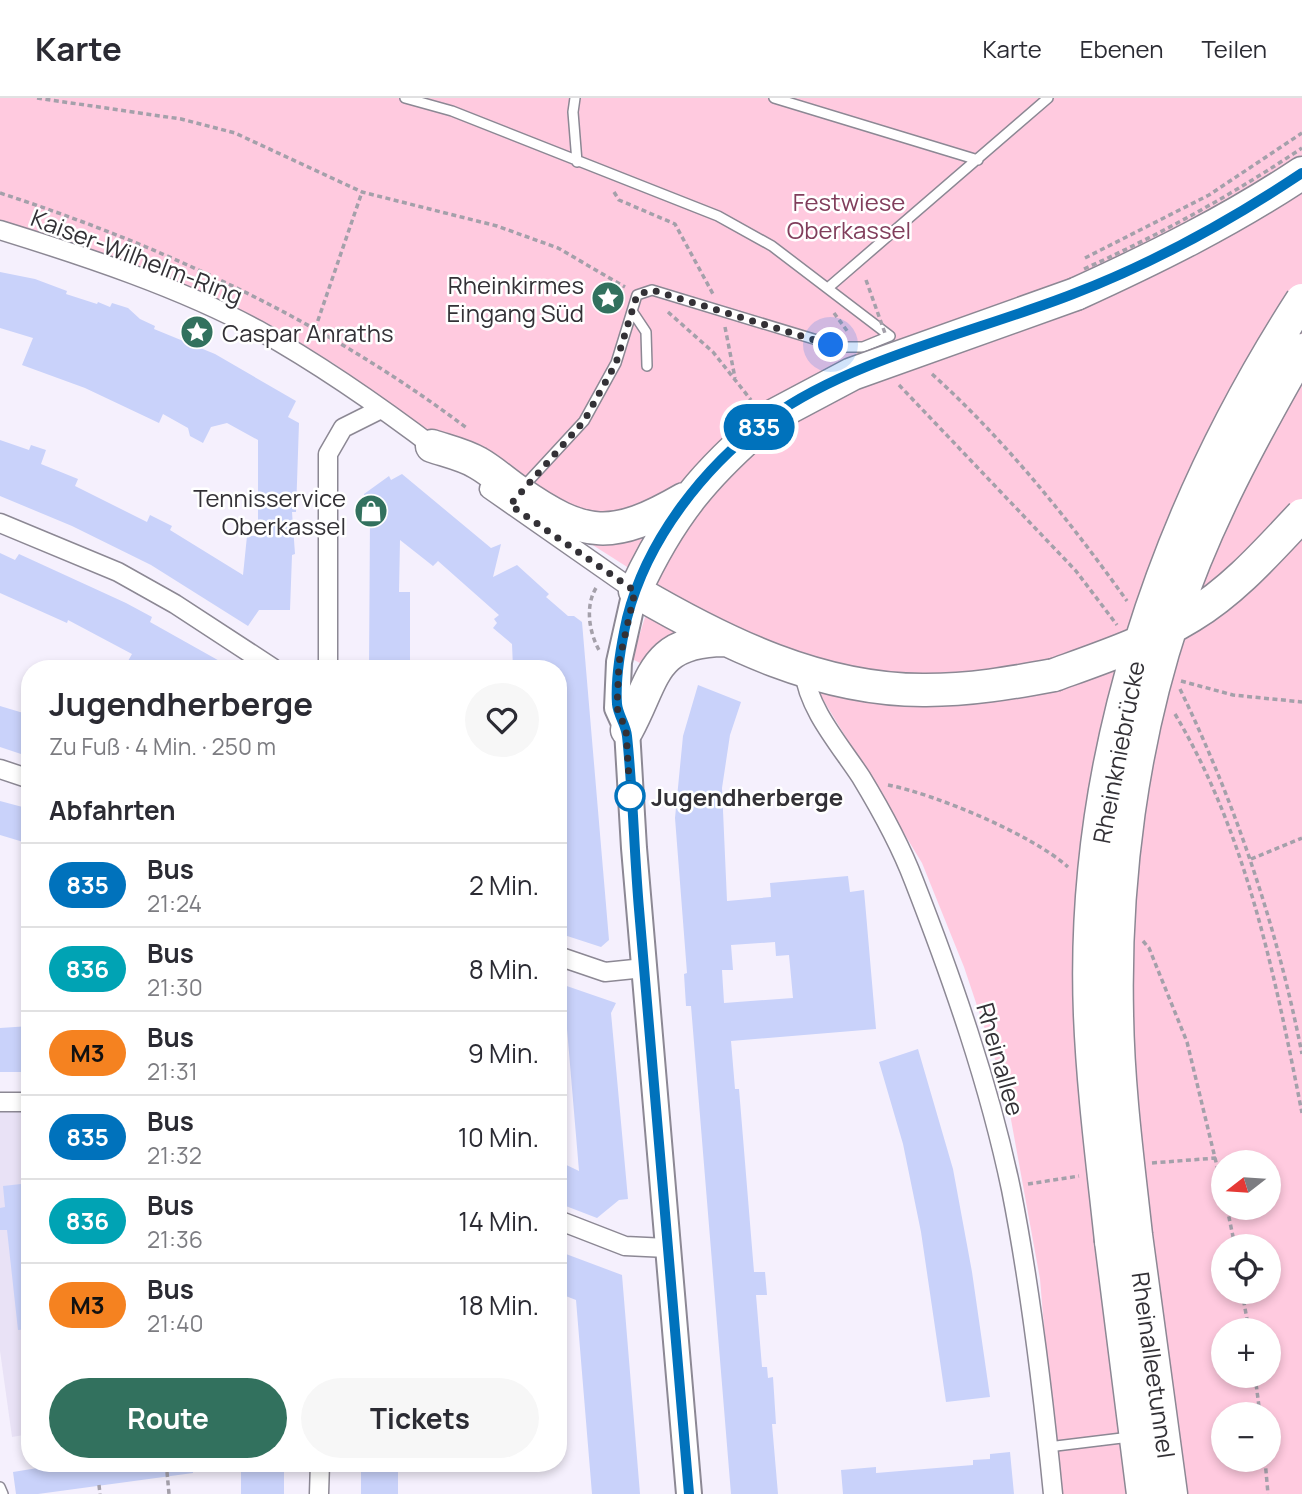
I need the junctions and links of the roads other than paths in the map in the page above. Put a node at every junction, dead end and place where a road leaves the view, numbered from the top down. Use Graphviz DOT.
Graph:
graph roads {
  1 [pos="405,98"];
  2 [pos="575,98"];
  3 [pos="774,98"];
  4 [pos="1048,98"];
  5 [pos="978,160"];
  6 [pos="578,162"];
  7 [pos="1302,173"];
  8 [pos="0,230"];
  9 [pos="829,287"];
  10 [pos="1302,300"];
  11 [pos="632,311"];
  12 [pos="1302,350"];
  13 [pos="646,366"];
  14 [pos="381,409"];
  15 [pos="432,446"];
  16 [pos="689,496"];
  17 [pos="515,499"];
  18 [pos="1302,515"];
  19 [pos="0,523"];
  20 [pos="635,591"];
  21 [pos="724,640"];
  22 [pos="261,660"];
  23 [pos="328,660"];
  24 [pos="804,671"];
  25 [pos="626,730"];
  26 [pos="0,769"];
  27 [pos="21,776"];
  28 [pos="567,959"];
  29 [pos="644,968"];
  30 [pos="0,1102"];
  31 [pos="21,1102"];
  32 [pos="567,1223"];
  33 [pos="1124,1238"];
  34 [pos="667,1248"];
  35 [pos="1136,1437"];
  36 [pos="1048,1447"];
  37 [pos="320,1472"];
  38 [pos="0,1487"];
  39 [pos="3,1494"];
  40 [pos="319,1494"];
  41 [pos="689,1494"];
  42 [pos="1053,1494"];
  43 [pos="1143,1494"];
  44 [pos="1171,1494"];
  1 -- 6 [label="lane"];
  2 -- 6 [label="lane"];
  3 -- 5 [label="lane"];
  4 -- 5 [label="lane"];
  5 -- 9 [label="lane"];
  6 -- 9 [label="lane"];
  7 -- 16 [label="highway, bridge"];
  8 -- 14 [label="street, Kaiser-Wilhelm-Ring"];
  9 -- 11 [label="lane"];
  10 -- 33 [label="highway, Rheinkniebrücke, bridge"];
  11 -- 13 [label="lane"];
  11 -- 17 [label="lane"];
  12 -- 33 [label="highway, Rheinkniebrücke, bridge"];
  14 -- 15 [label="street, Kaiser-Wilhelm-Ring"];
  14 -- 23 [label="street"];
  15 -- 17 [label="highway"];
  16 -- 17 [label="highway"];
  16 -- 20 [label="highway"];
  17 -- 20 [label="street"];
  18 -- 24 [label="highway, bridge"];
  19 -- 22 [label="street"];
  20 -- 21 [label="highway"];
  20 -- 25 [label="street"];
  21 -- 24 [label="highway"];
  21 -- 25 [label="highway"];
  24 -- 36 [label="street, Rheinallee"];
  25 -- 29 [label="street"];
  26 -- 27 [label="street"];
  28 -- 29 [label="street"];
  29 -- 34 [label="street"];
  30 -- 31 [label="street"];
  32 -- 34 [label="street"];
  33 -- 35 [label="highway, Rheinalleetunnel"];
  33 -- 44 [label="highway, Rheinalleetunnel"];
  34 -- 41 [label="street"];
  35 -- 36 [label="lane"];
  35 -- 43 [label="highway, Rheinalleetunnel"];
  36 -- 42 [label="street, Rheinallee"];
  37 -- 40 [label="street"];
  38 -- 39 [label="lane"];
}
